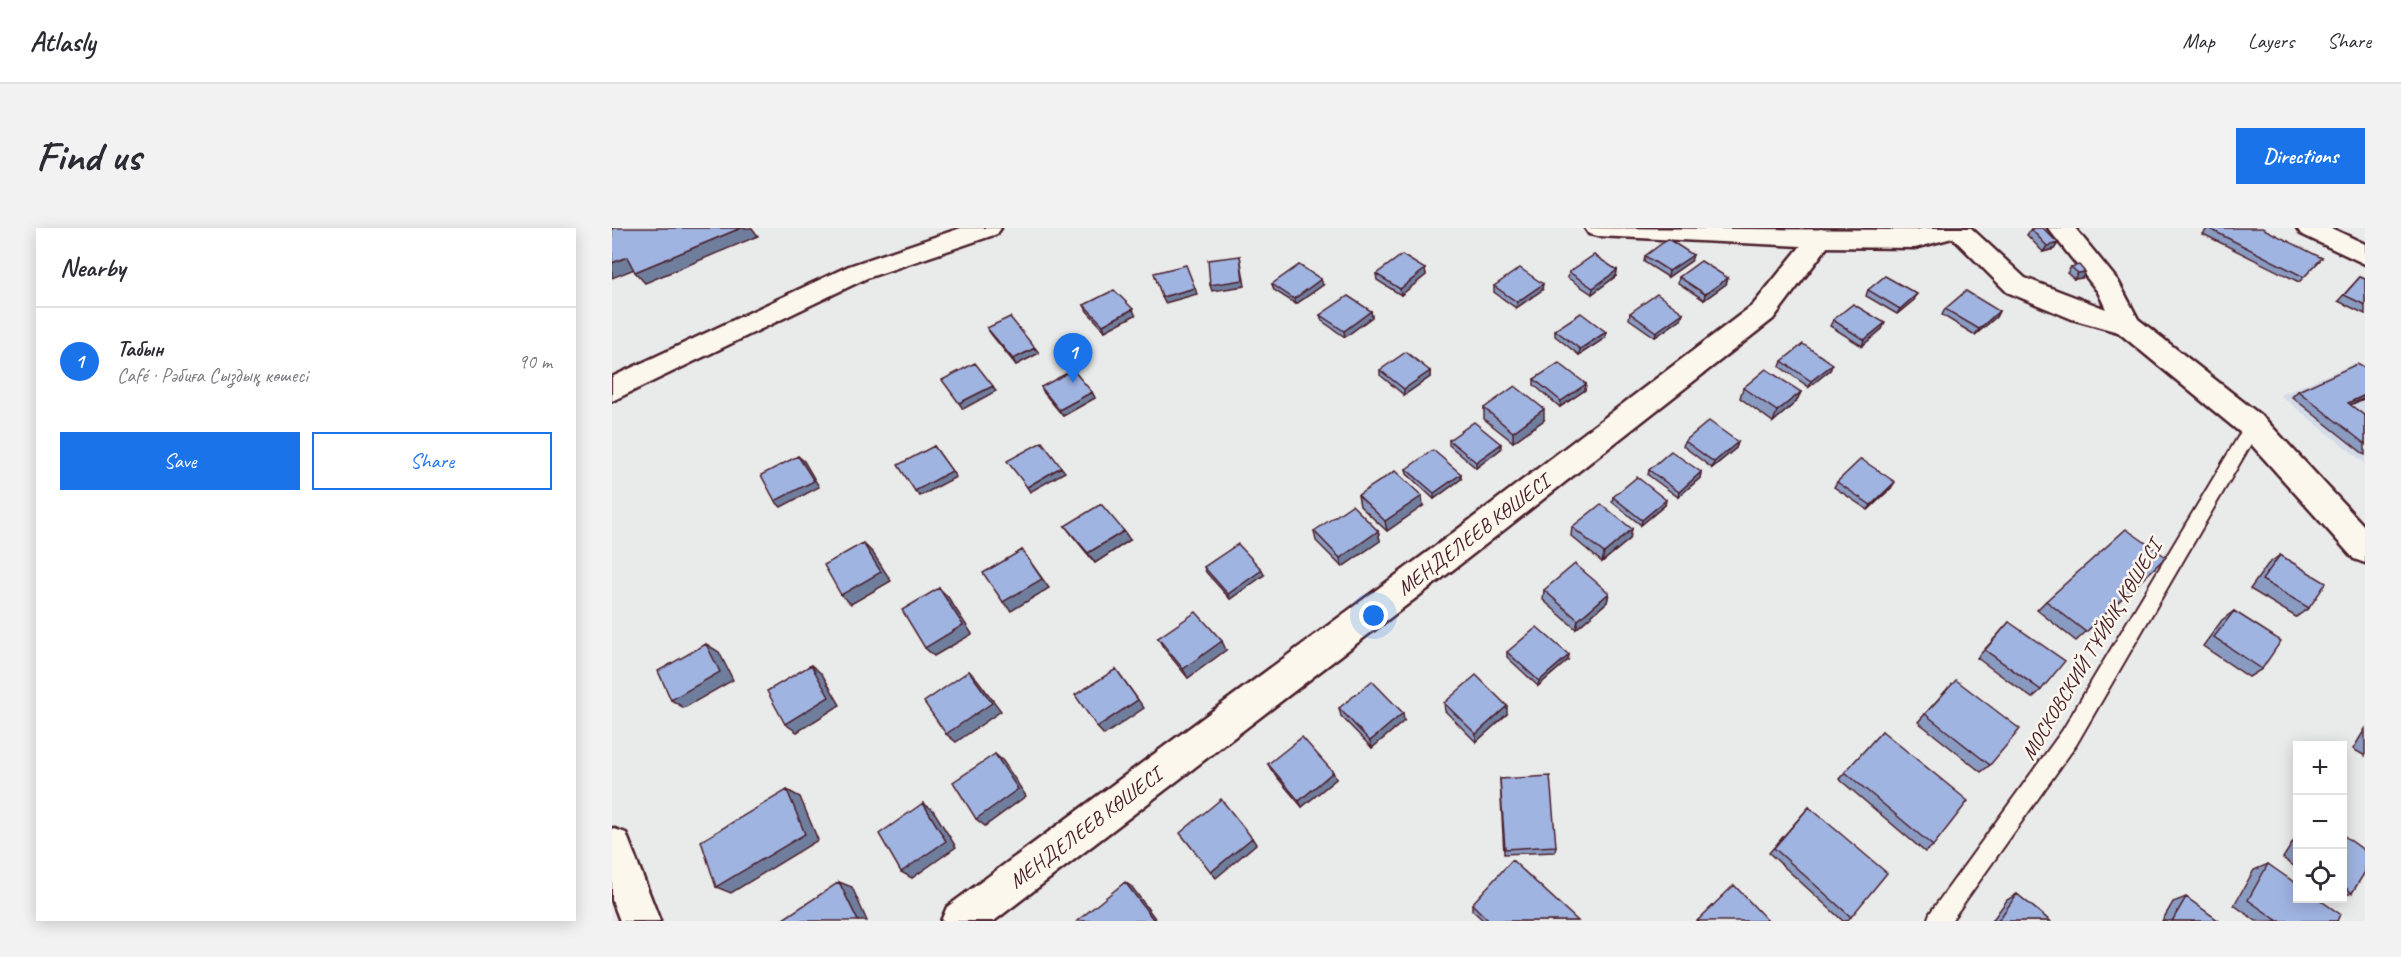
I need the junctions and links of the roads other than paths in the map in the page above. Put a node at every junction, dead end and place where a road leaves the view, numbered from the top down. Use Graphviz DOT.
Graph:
graph roads {
  1 [pos="988,228"];
  2 [pos="1598,228"];
  3 [pos="1957,228"];
  4 [pos="2061,228"];
  5 [pos="2310,228"];
  6 [pos="958,233"];
  7 [pos="1821,238"];
  8 [pos="2365,255"];
  9 [pos="2128,325"];
  10 [pos="612,390"];
  11 [pos="2253,426"];
  12 [pos="2365,549"];
  13 [pos="612,847"];
  14 [pos="640,921"];
  15 [pos="961,921"];
  16 [pos="1938,921"];
  1 -- 6 [label="street"];
  2 -- 7 [label="street"];
  3 -- 7 [label="street"];
  3 -- 9 [label="street"];
  4 -- 9 [label="street"];
  5 -- 8 [label="street"];
  6 -- 10 [label="street"];
  7 -- 15 [label="street, МЕНДЕЛЕЕВ КӨШЕСІ"];
  9 -- 11 [label="street"];
  11 -- 12 [label="street"];
  11 -- 16 [label="lane, МОСКОВСКИЙ ТҰЙЫҚ КӨШЕСІ"];
  13 -- 14 [label="street"];
}
